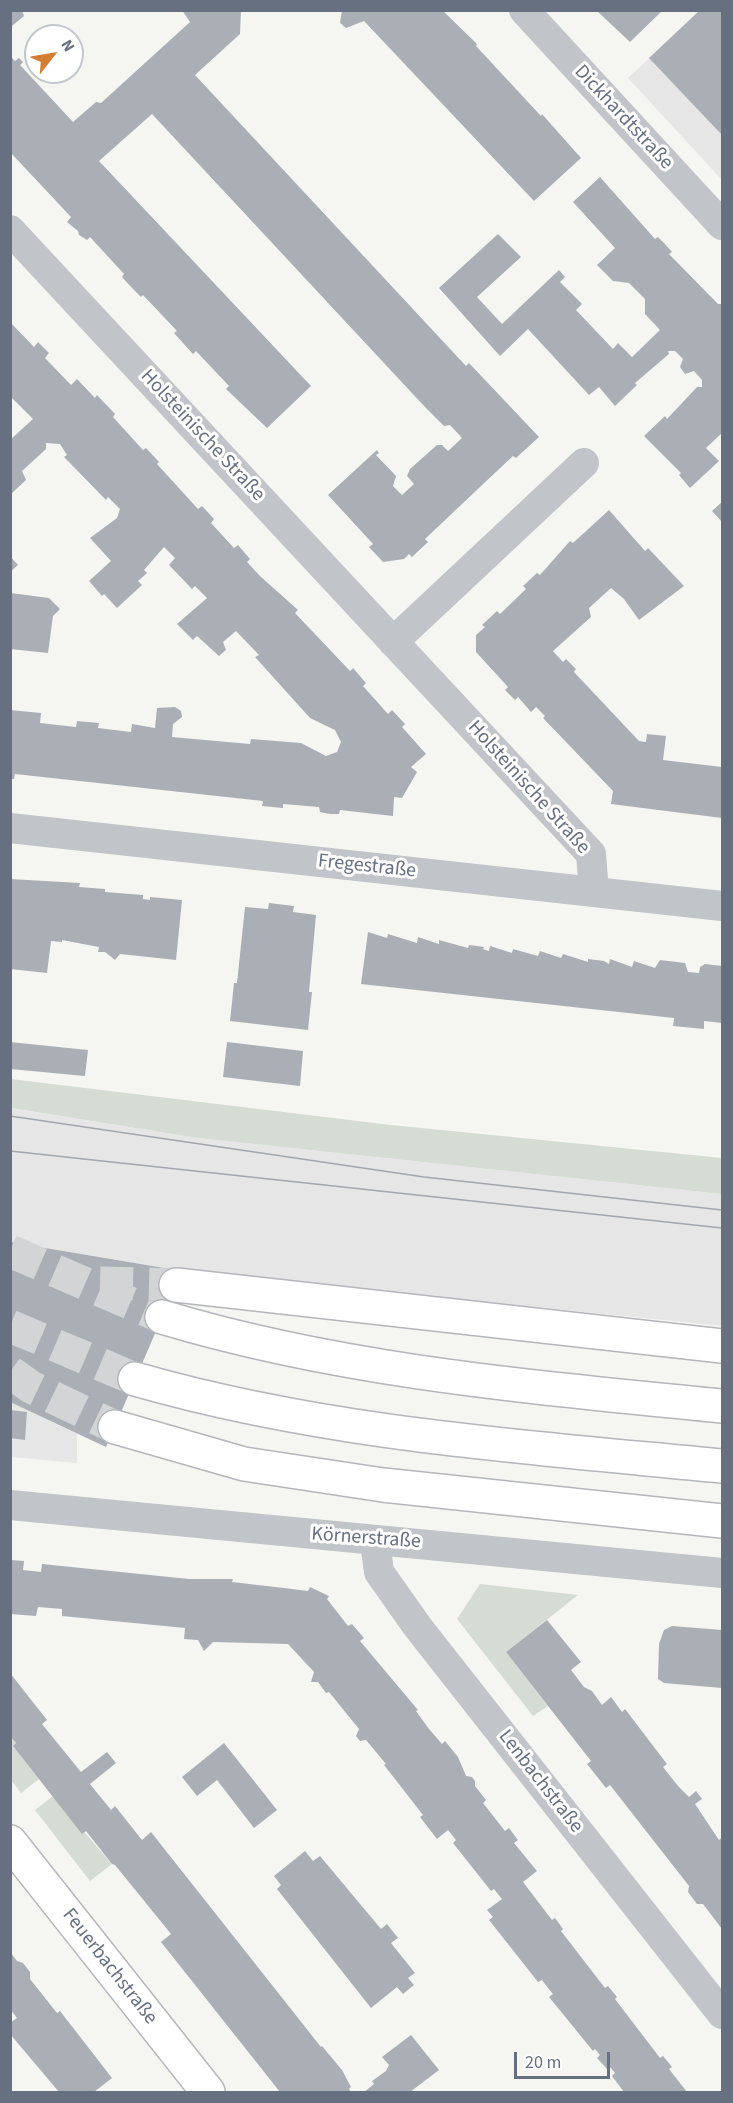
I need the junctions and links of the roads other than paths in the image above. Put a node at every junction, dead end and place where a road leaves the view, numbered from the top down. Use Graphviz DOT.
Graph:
graph roads {
  1 [pos="524,10"];
  2 [pos="723,225"];
  3 [pos="10,230"];
  4 [pos="584,463"];
  5 [pos="393,642"];
  6 [pos="10,828"];
  7 [pos="594,892"];
  8 [pos="723,906"];
  9 [pos="176,1285"];
  10 [pos="162,1317"];
  11 [pos="723,1346"];
  12 [pos="135,1379"];
  13 [pos="723,1406"];
  14 [pos="115,1426"];
  15 [pos="723,1466"];
  16 [pos="10,1504"];
  17 [pos="723,1521"];
  18 [pos="375,1541"];
  19 [pos="723,1573"];
  20 [pos="10,1842"];
  21 [pos="723,2014"];
  22 [pos="208,2092"];
  1 -- 2 [label="street, Dickhardtstraße"];
  3 -- 5 [label="street, Holsteinische Straße"];
  4 -- 5 [label="street"];
  5 -- 7 [label="street, Holsteinische Straße"];
  6 -- 7 [label="street, Fregestraße"];
  7 -- 8 [label="street, Fregestraße"];
  9 -- 11 [label="main road"];
  10 -- 13 [label="main road"];
  12 -- 15 [label="main road"];
  14 -- 17 [label="main road"];
  16 -- 18 [label="street, Körnerstraße"];
  18 -- 19 [label="street, Körnerstraße"];
  18 -- 21 [label="street, Lenbachstraße"];
  20 -- 22 [label="main road, Feuerbachstraße"];
}
